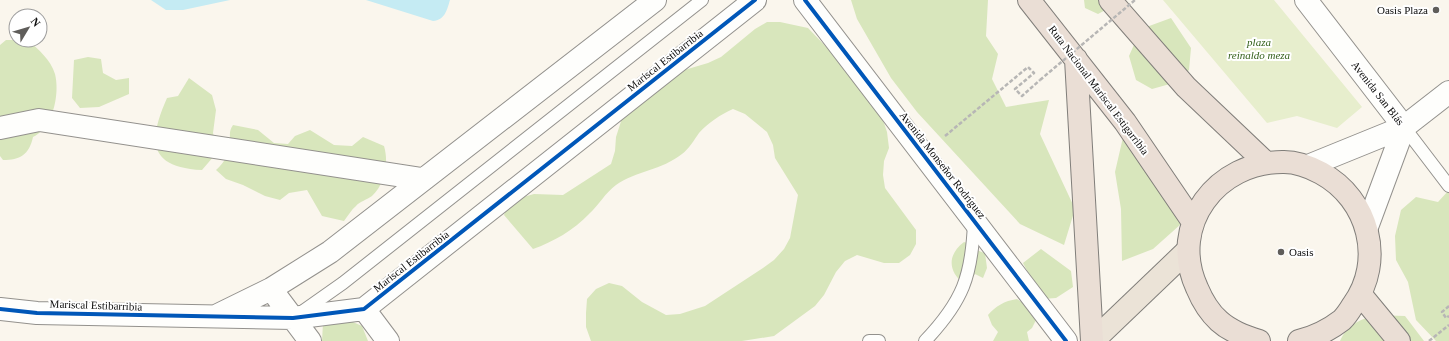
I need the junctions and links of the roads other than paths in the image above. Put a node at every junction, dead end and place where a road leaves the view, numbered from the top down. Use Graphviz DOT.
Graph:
graph roads {
  1 [pos="655,0"];
  2 [pos="702,0"];
  3 [pos="755,0"];
  4 [pos="805,0"];
  5 [pos="1029,0"];
  6 [pos="1110,0"];
  7 [pos="1306,0"];
  8 [pos="1076,59"];
  9 [pos="1449,92"];
  10 [pos="1404,127"];
  11 [pos="0,128"];
  12 [pos="1265,162"];
  13 [pos="1308,166"];
  14 [pos="422,179"];
  15 [pos="1449,186"];
  16 [pos="974,220"];
  17 [pos="1194,222"];
  18 [pos="1367,227"];
  19 [pos="1188,250"];
  20 [pos="271,289"];
  21 [pos="1361,294"];
  22 [pos="0,309"];
  23 [pos="364,310"];
  24 [pos="213,318"];
  25 [pos="293,318"];
  26 [pos="1244,339"];
  27 [pos="310,341"];
  28 [pos="388,341"];
  29 [pos="869,341"];
  30 [pos="879,341"];
  31 [pos="925,341"];
  32 [pos="1066,341"];
  33 [pos="1092,341"];
  34 [pos="1299,341"];
  35 [pos="1399,341"];
  1 -- 14 [label="street, Mariscal Estibarribia"];
  2 -- 25 [label="lane"];
  3 -- 23 [label="street, Mariscal Estibarribia"];
  4 -- 16 [label="street, Avenida Monseñor Rodríguez"];
  5 -- 8 [label="highway, Ruta Nacional Mariscal Estigarribia"];
  6 -- 12 [label="highway"];
  7 -- 10 [label="street, Avenida San Blás"];
  8 -- 17 [label="highway, Ruta Nacional Mariscal Estigarribia"];
  8 -- 33 [label="highway"];
  9 -- 10 [label="street"];
  10 -- 13 [label="street"];
  10 -- 15 [label="lane, Avenida San Blás"];
  10 -- 18 [label="street"];
  11 -- 14 [label="street"];
  12 -- 13 [label="highway"];
  12 -- 17 [label="highway"];
  13 -- 18 [label="highway"];
  14 -- 20 [label="street, Mariscal Estibarribia"];
  16 -- 31 [label="lane"];
  16 -- 32 [label="street, Avenida Monseñor Rodríguez"];
  17 -- 19 [label="highway"];
  18 -- 21 [label="highway"];
  19 -- 26 [label="highway"];
  19 -- 33 [label="main road"];
  20 -- 24 [label="street, Mariscal Estibarribia"];
  20 -- 25 [label="street"];
  21 -- 34 [label="highway"];
  21 -- 35 [label="highway"];
  22 -- 24 [label="street, Mariscal Estibarribia"];
  23 -- 25 [label="street, Mariscal Estibarribia"];
  23 -- 28 [label="street"];
  24 -- 25 [label="street, Mariscal Estibarribia"];
  25 -- 27 [label="street"];
  29 -- 30 [label="lane"];
}
